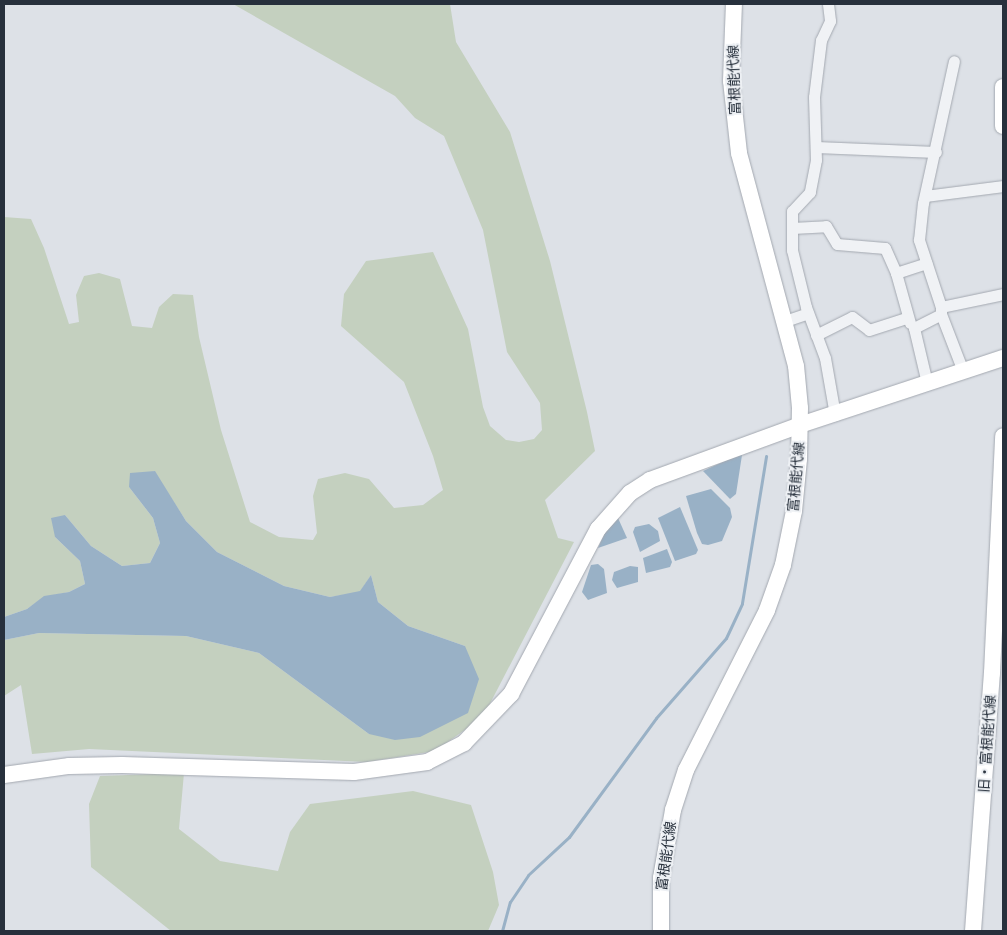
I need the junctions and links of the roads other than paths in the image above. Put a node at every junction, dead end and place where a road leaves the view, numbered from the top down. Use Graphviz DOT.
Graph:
graph roads {
  1 [pos="734,4"];
  2 [pos="828,4"];
  3 [pos="954,61"];
  4 [pos="1003,87"];
  5 [pos="1003,126"];
  6 [pos="816,147"];
  7 [pos="936,152"];
  8 [pos="1003,186"];
  9 [pos="925,196"];
  10 [pos="792,228"];
  11 [pos="926,263"];
  12 [pos="896,274"];
  13 [pos="1003,294"];
  14 [pos="941,310"];
  15 [pos="808,313"];
  16 [pos="906,318"];
  17 [pos="785,321"];
  18 [pos="914,328"];
  19 [pos="816,335"];
  20 [pos="1003,358"];
  21 [pos="964,372"];
  22 [pos="927,384"];
  23 [pos="835,415"];
  24 [pos="800,425"];
  25 [pos="1003,436"];
  26 [pos="998,636"];
  27 [pos="4,775"];
  28 [pos="661,931"];
  29 [pos="973,931"];
  1 -- 17 [label="street, 富根能代線"];
  2 -- 6 [label="street"];
  3 -- 7 [label="street"];
  4 -- 5 [label="street"];
  6 -- 7 [label="street"];
  6 -- 10 [label="street"];
  7 -- 9 [label="street"];
  8 -- 9 [label="street"];
  9 -- 11 [label="street"];
  10 -- 12 [label="street"];
  10 -- 15 [label="street"];
  11 -- 12 [label="street"];
  11 -- 14 [label="street"];
  12 -- 16 [label="street"];
  13 -- 14 [label="street"];
  14 -- 18 [label="street"];
  14 -- 21 [label="street"];
  15 -- 17 [label="street"];
  15 -- 19 [label="street"];
  16 -- 18 [label="street"];
  16 -- 19 [label="street"];
  17 -- 24 [label="street, 富根能代線"];
  18 -- 22 [label="street"];
  19 -- 23 [label="street"];
  20 -- 21 [label="street"];
  21 -- 22 [label="street"];
  22 -- 23 [label="street"];
  23 -- 24 [label="street"];
  24 -- 27 [label="street"];
  24 -- 28 [label="street, 富根能代線"];
  25 -- 26 [label="street, 旧・富根能代線"];
  26 -- 29 [label="street, 旧・富根能代線"];
}
